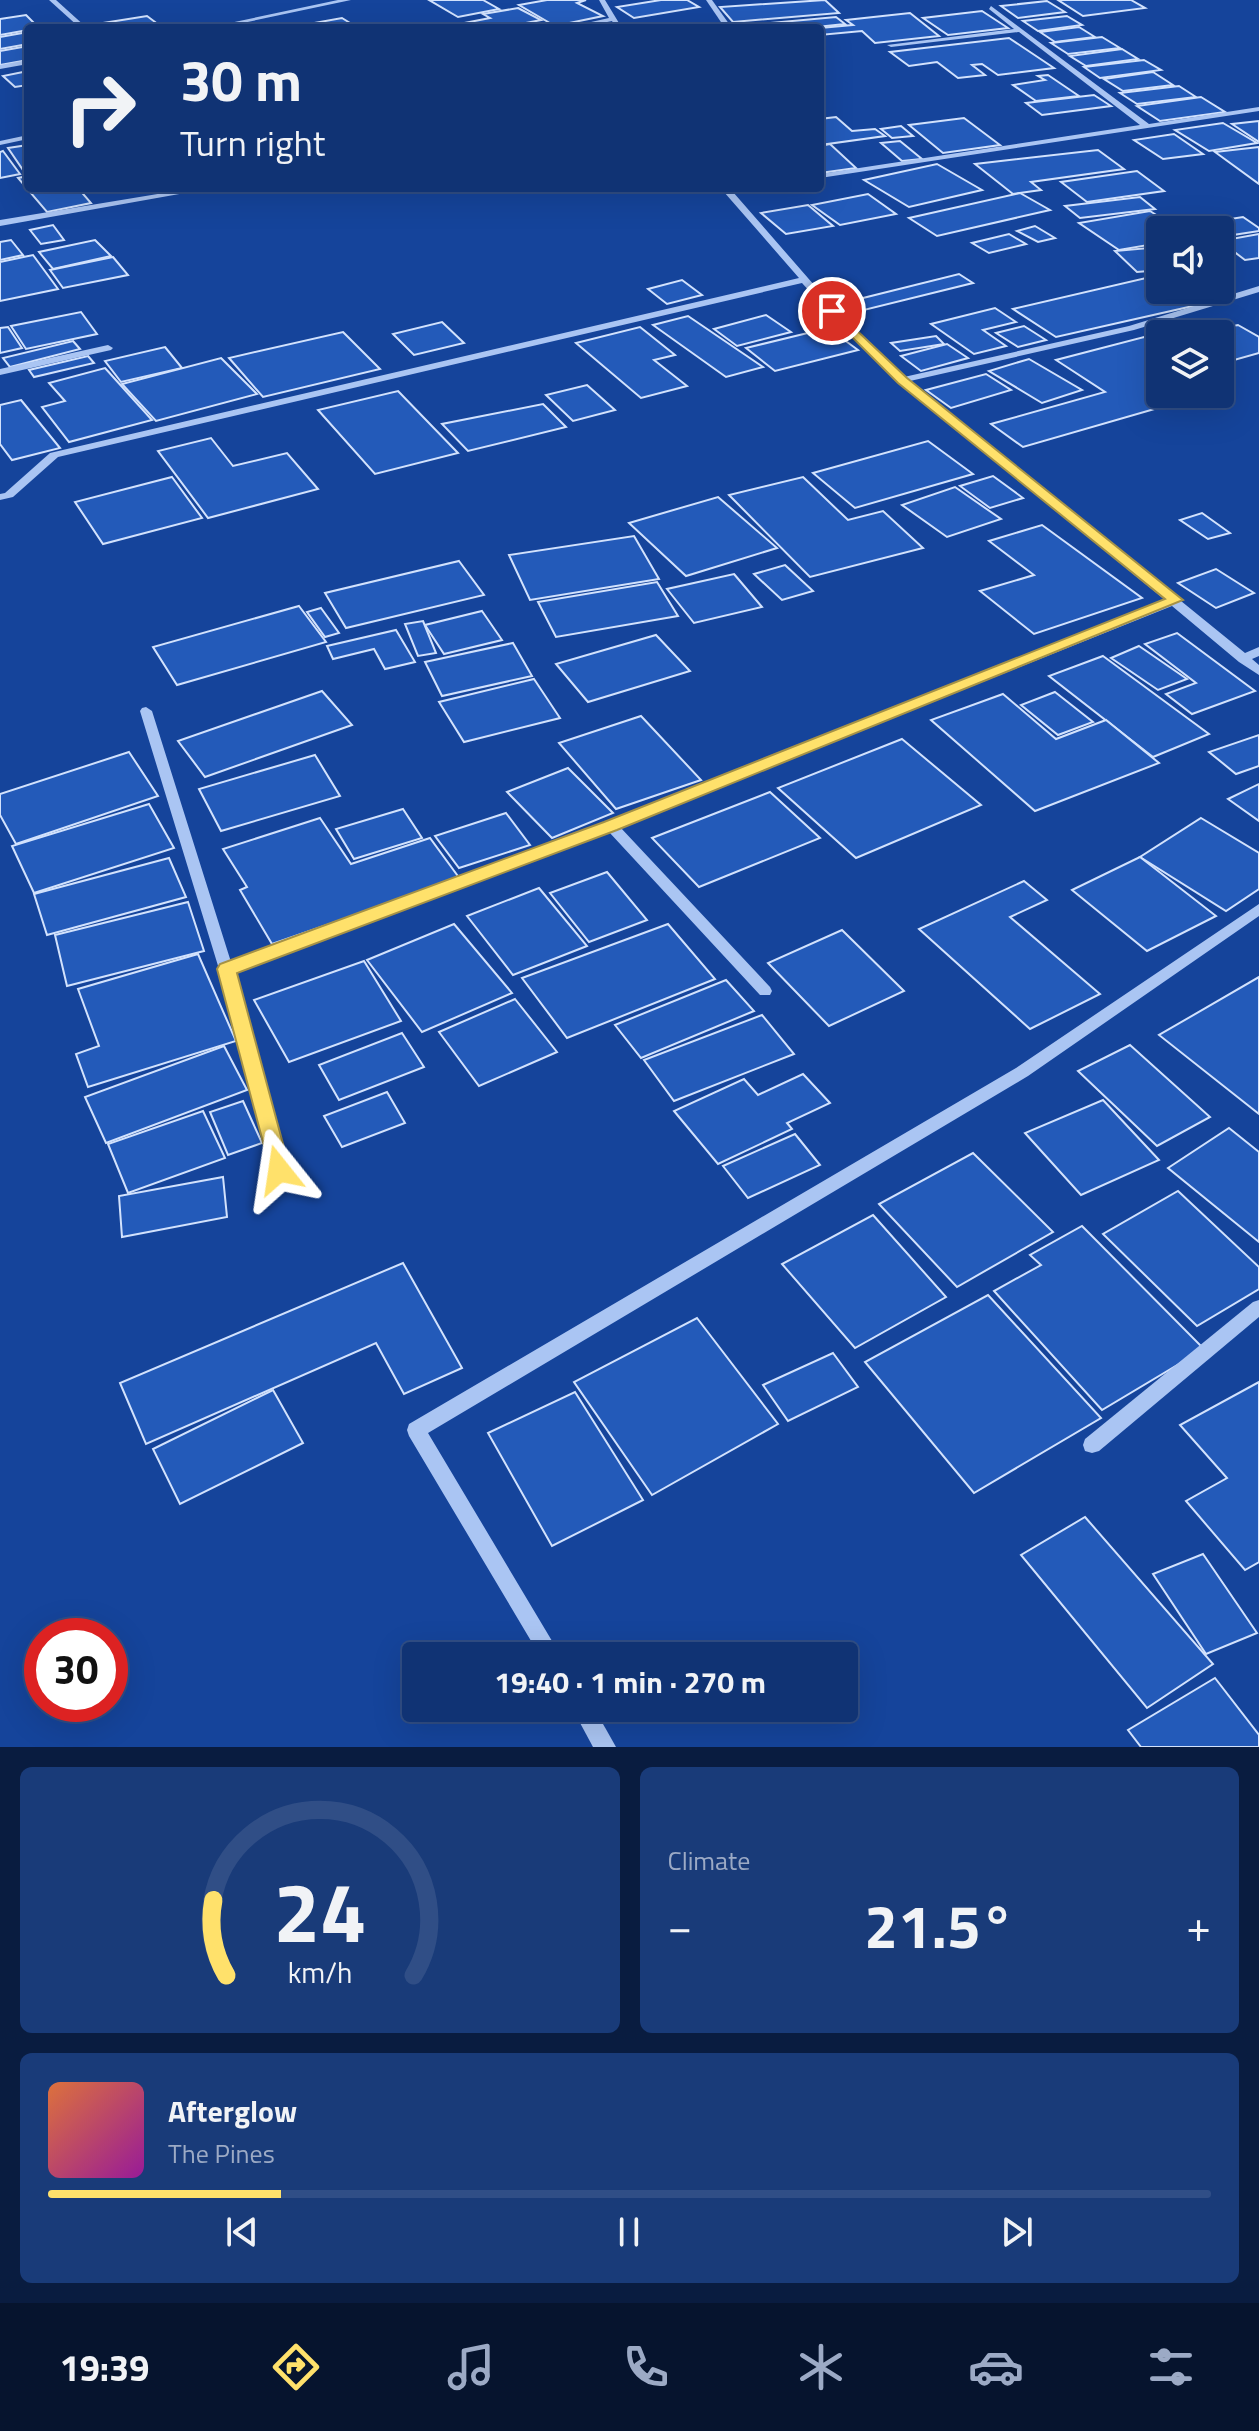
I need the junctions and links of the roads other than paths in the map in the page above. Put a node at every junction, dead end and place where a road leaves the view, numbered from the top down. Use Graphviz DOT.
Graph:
graph roads {
  1 [pos="52,0"];
  2 [pos="348,0"];
  3 [pos="602,0"];
  4 [pos="709,0"];
  5 [pos="991,8"];
  6 [pos="613,19"];
  7 [pos="79,24"];
  8 [pos="229,24"];
  9 [pos="587,24"];
  10 [pos="616,24"];
  11 [pos="726,24"];
  12 [pos="1021,30"];
  13 [pos="891,45"];
  14 [pos="24,63"];
  15 [pos="0,67"];
  16 [pos="1259,109"];
  17 [pos="1147,126"];
  18 [pos="24,138"];
  19 [pos="0,143"];
  20 [pos="824,175"];
  21 [pos="185,192"];
  22 [pos="729,192"];
  23 [pos="0,223"];
  24 [pos="806,279"];
  25 [pos="1259,289"];
  26 [pos="108,348"];
  27 [pos="0,372"];
  28 [pos="902,380"];
  29 [pos="0,497"];
  30 [pos="1176,600"];
  31 [pos="1259,651"];
  32 [pos="1243,659"];
  33 [pos="1259,671"];
  34 [pos="146,711"];
  35 [pos="611,826"];
  36 [pos="1259,909"];
  37 [pos="226,969"];
  38 [pos="765,991"];
  39 [pos="279,1170"];
  40 [pos="1259,1307"];
  41 [pos="1092,1445"];
  42 [pos="543,1642"];
  43 [pos="590,1722"];
  44 [pos="605,1747"];
  1 -- 7 [label="street"];
  2 -- 8 [label="street"];
  3 -- 6 [label="street"];
  4 -- 11 [label="street"];
  5 -- 12 [label="street"];
  6 -- 9 [label="street"];
  6 -- 10 [label="street"];
  12 -- 13 [label="street"];
  12 -- 17 [label="street"];
  14 -- 15 [label="street"];
  16 -- 17 [label="street"];
  17 -- 20 [label="street"];
  18 -- 19 [label="street"];
  21 -- 23 [label="street"];
  22 -- 24 [label="street"];
  24 -- 28 [label="street"];
  24 -- 29 [label="street"];
  25 -- 28 [label="street"];
  26 -- 27 [label="street"];
  28 -- 30 [label="street"];
  30 -- 32 [label="street"];
  30 -- 35 [label="street"];
  31 -- 32 [label="street"];
  32 -- 33 [label="street"];
  34 -- 37 [label="street"];
  35 -- 37 [label="street"];
  35 -- 38 [label="street"];
  36 -- 42 [label="street"];
  37 -- 39 [label="street"];
  40 -- 41 [label="street"];
  43 -- 44 [label="street"];
}
